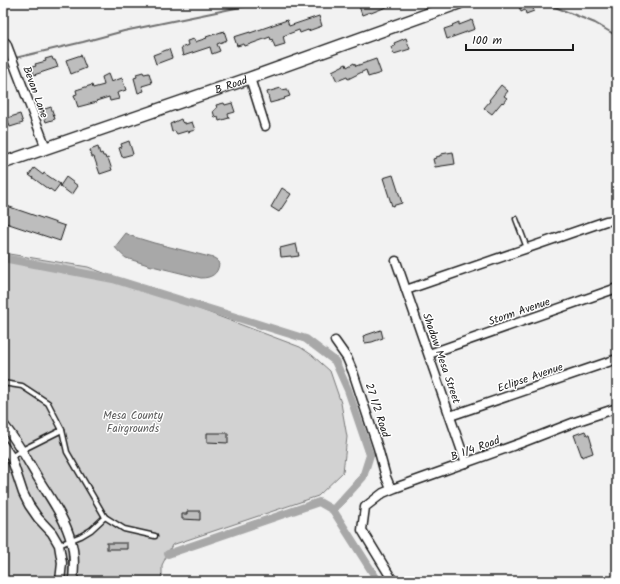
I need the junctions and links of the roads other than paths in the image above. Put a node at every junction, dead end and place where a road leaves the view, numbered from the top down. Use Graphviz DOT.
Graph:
graph roads {
  1 [pos="459,3"];
  2 [pos="6,43"];
  3 [pos="250,78"];
  4 [pos="264,126"];
  5 [pos="46,148"];
  6 [pos="3,163"];
  7 [pos="516,219"];
  8 [pos="616,224"];
  9 [pos="527,248"];
  10 [pos="396,261"];
  11 [pos="617,288"];
  12 [pos="406,290"];
  13 [pos="335,342"];
  14 [pos="428,354"];
  15 [pos="617,359"];
  16 [pos="3,383"];
  17 [pos="617,408"];
  18 [pos="450,416"];
  19 [pos="3,424"];
  20 [pos="62,430"];
  21 [pos="3,445"];
  22 [pos="22,450"];
  23 [pos="11,457"];
  24 [pos="466,463"];
  25 [pos="391,489"];
  26 [pos="105,517"];
  27 [pos="155,536"];
  28 [pos="71,540"];
  29 [pos="58,545"];
  30 [pos="60,581"];
  31 [pos="73,581"];
  32 [pos="393,581"];
  1 -- 3 [label="street, B Road"];
  2 -- 5 [label="street, Bevan Lane"];
  3 -- 4 [label="street"];
  3 -- 5 [label="street, B Road"];
  5 -- 6 [label="street, B Road"];
  7 -- 9 [label="lane"];
  8 -- 9 [label="street"];
  9 -- 12 [label="street"];
  10 -- 12 [label="street, Shadow Mesa Street"];
  11 -- 14 [label="street, Storm Avenue"];
  12 -- 14 [label="street, Shadow Mesa Street"];
  13 -- 25 [label="street, 27 1/2 Road"];
  14 -- 18 [label="street, Shadow Mesa Street"];
  15 -- 18 [label="street, Eclipse Avenue"];
  16 -- 20 [label="lane"];
  17 -- 24 [label="street, B 1/4 Road"];
  18 -- 24 [label="street, Shadow Mesa Street"];
  19 -- 22 [label="street"];
  20 -- 22 [label="lane"];
  20 -- 26 [label="lane"];
  21 -- 23 [label="street"];
  22 -- 23 [label="lane"];
  22 -- 28 [label="street"];
  23 -- 29 [label="street"];
  24 -- 25 [label="street, B 1/4 Road"];
  25 -- 32 [label="street, B 1/4 Road"];
  26 -- 27 [label="lane"];
  26 -- 28 [label="lane"];
  28 -- 29 [label="lane"];
  28 -- 31 [label="street"];
  29 -- 30 [label="street"];
}
